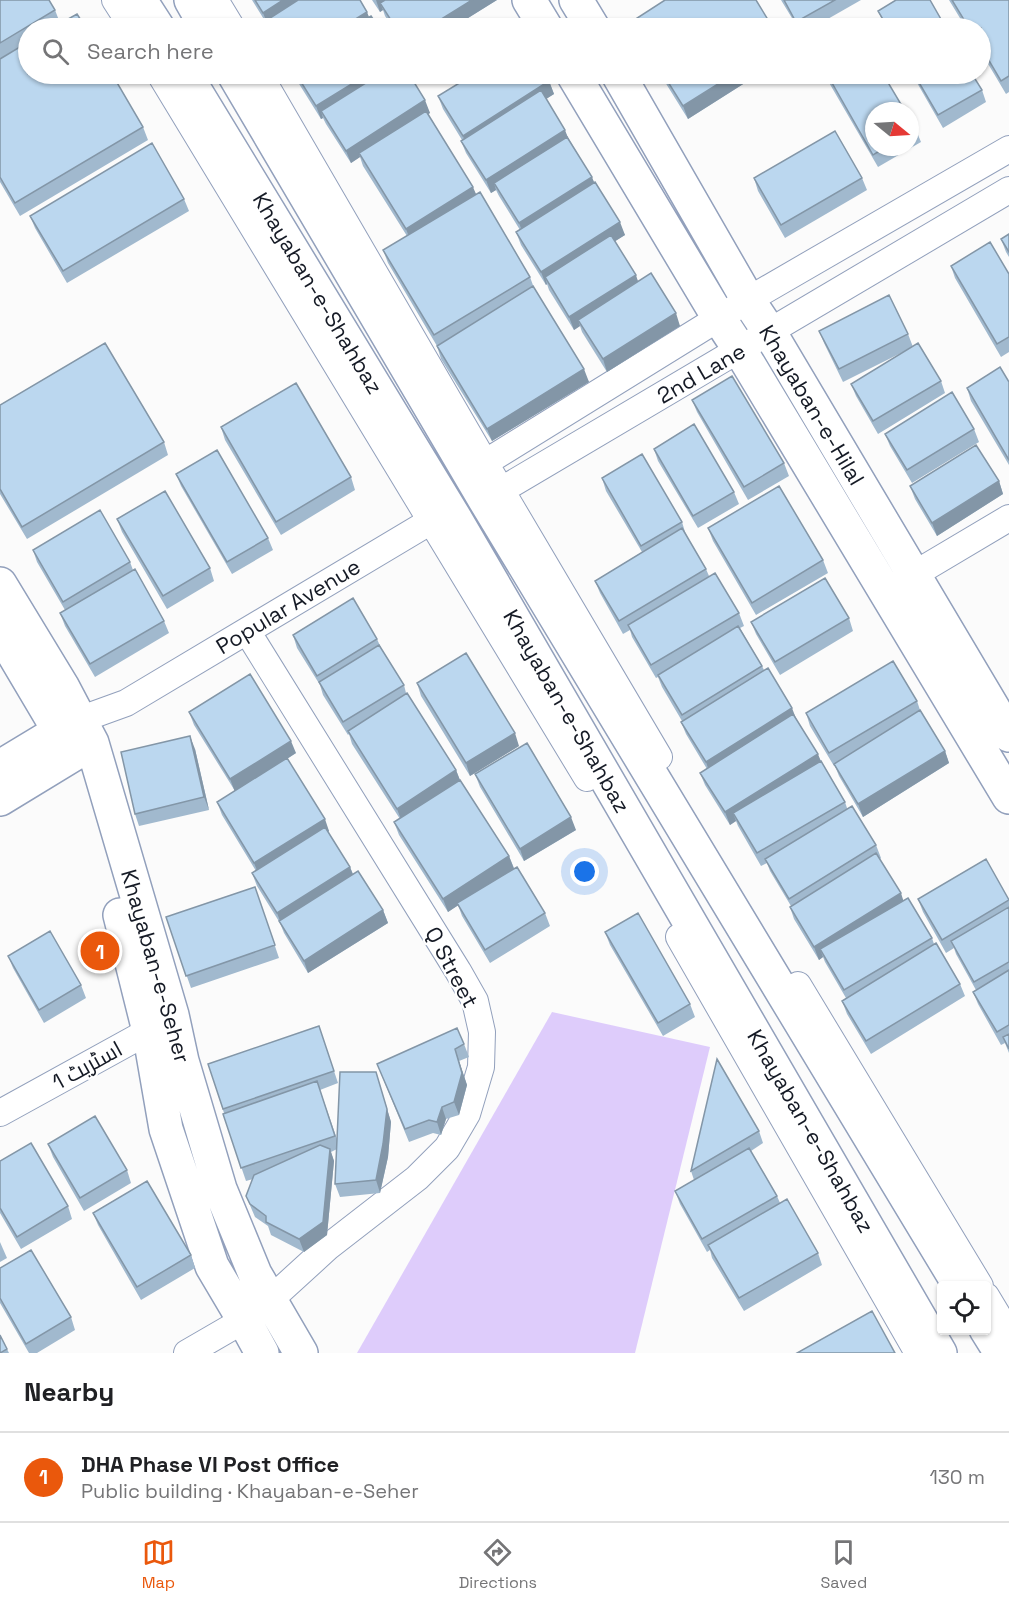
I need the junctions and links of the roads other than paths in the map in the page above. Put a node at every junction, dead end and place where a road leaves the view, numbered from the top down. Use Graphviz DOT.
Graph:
graph roads {
  1 [pos="115,0"];
  2 [pos="140,0"];
  3 [pos="191,0"];
  4 [pos="215,0"];
  5 [pos="530,0"];
  6 [pos="576,0"];
  7 [pos="127,18"];
  8 [pos="152,18"];
  9 [pos="201,18"];
  10 [pos="226,18"];
  11 [pos="540,18"];
  12 [pos="586,18"];
  13 [pos="166,84"];
  14 [pos="191,84"];
  15 [pos="240,84"];
  16 [pos="265,84"];
  17 [pos="579,84"];
  18 [pos="624,84"];
  19 [pos="1009,149"];
  20 [pos="1009,190"];
  21 [pos="748,300"];
  22 [pos="719,318"];
  23 [pos="770,333"];
  24 [pos="740,350"];
  25 [pos="485,481"];
  26 [pos="441,515"];
  27 [pos="1009,518"];
  28 [pos="913,575"];
  29 [pos="0,584"];
  30 [pos="0,631"];
  31 [pos="247,631"];
  32 [pos="1009,735"];
  33 [pos="76,737"];
  34 [pos="0,767"];
  35 [pos="1009,797"];
  36 [pos="0,799"];
  37 [pos="160,1023"];
  38 [pos="0,1113"];
  39 [pos="957,1281"];
  40 [pos="977,1281"];
  41 [pos="270,1300"];
  42 [pos="991,1312"];
  43 [pos="244,1320"];
  44 [pos="999,1343"];
  45 [pos="187,1353"];
  46 [pos="262,1353"];
  47 [pos="301,1353"];
  48 [pos="918,1353"];
  49 [pos="940,1353"];
  1 -- 7 [label="street"];
  2 -- 8 [label="street"];
  3 -- 9 [label="street"];
  4 -- 10 [label="street"];
  5 -- 11 [label="street"];
  6 -- 12 [label="street"];
  13 -- 26 [label="street"];
  14 -- 26 [label="street, Khayaban-e-Shahbaz"];
  15 -- 25 [label="street, Khayaban-e-Shahbaz"];
  16 -- 25 [label="street"];
  17 -- 22 [label="street"];
  18 -- 21 [label="street, Khayaban-e-Hilal"];
  19 -- 21 [label="street"];
  20 -- 23 [label="street, 2nd Lane"];
  21 -- 22 [label="street"];
  21 -- 23 [label="street, Khayaban-e-Hilal"];
  22 -- 24 [label="street"];
  22 -- 25 [label="street"];
  23 -- 24 [label="street, 2nd Lane"];
  23 -- 28 [label="street, Khayaban-e-Hilal"];
  24 -- 25 [label="street, 2nd Lane"];
  24 -- 35 [label="street"];
  25 -- 39 [label="street, Khayaban-e-Shahbaz"];
  25 -- 40 [label="street"];
  26 -- 31 [label="street, Popular Avenue"];
  26 -- 48 [label="street"];
  26 -- 49 [label="street, Khayaban-e-Shahbaz"];
  27 -- 28 [label="street"];
  28 -- 32 [label="street, Khayaban-e-Hilal"];
  29 -- 33 [label="street, Khayaban-e-Seher"];
  30 -- 33 [label="street, Khayaban-e-Seher"];
  31 -- 33 [label="street, Popular Avenue"];
  31 -- 41 [label="street, Q Street"];
  33 -- 34 [label="street, Popular Avenue"];
  33 -- 36 [label="street, Popular Avenue"];
  33 -- 37 [label="street, Khayaban-e-Seher"];
  37 -- 38 [label="street, اسٹریٹ 1"];
  37 -- 41 [label="street, Khayaban-e-Seher"];
  37 -- 43 [label="street, Khayaban-e-Seher"];
  41 -- 43 [label="street, Q Street"];
  41 -- 47 [label="street, Khayaban-e-Seher"];
  42 -- 44 [label="street"];
  43 -- 45 [label="street, Q Street"];
  43 -- 46 [label="street, Khayaban-e-Seher"];
}
